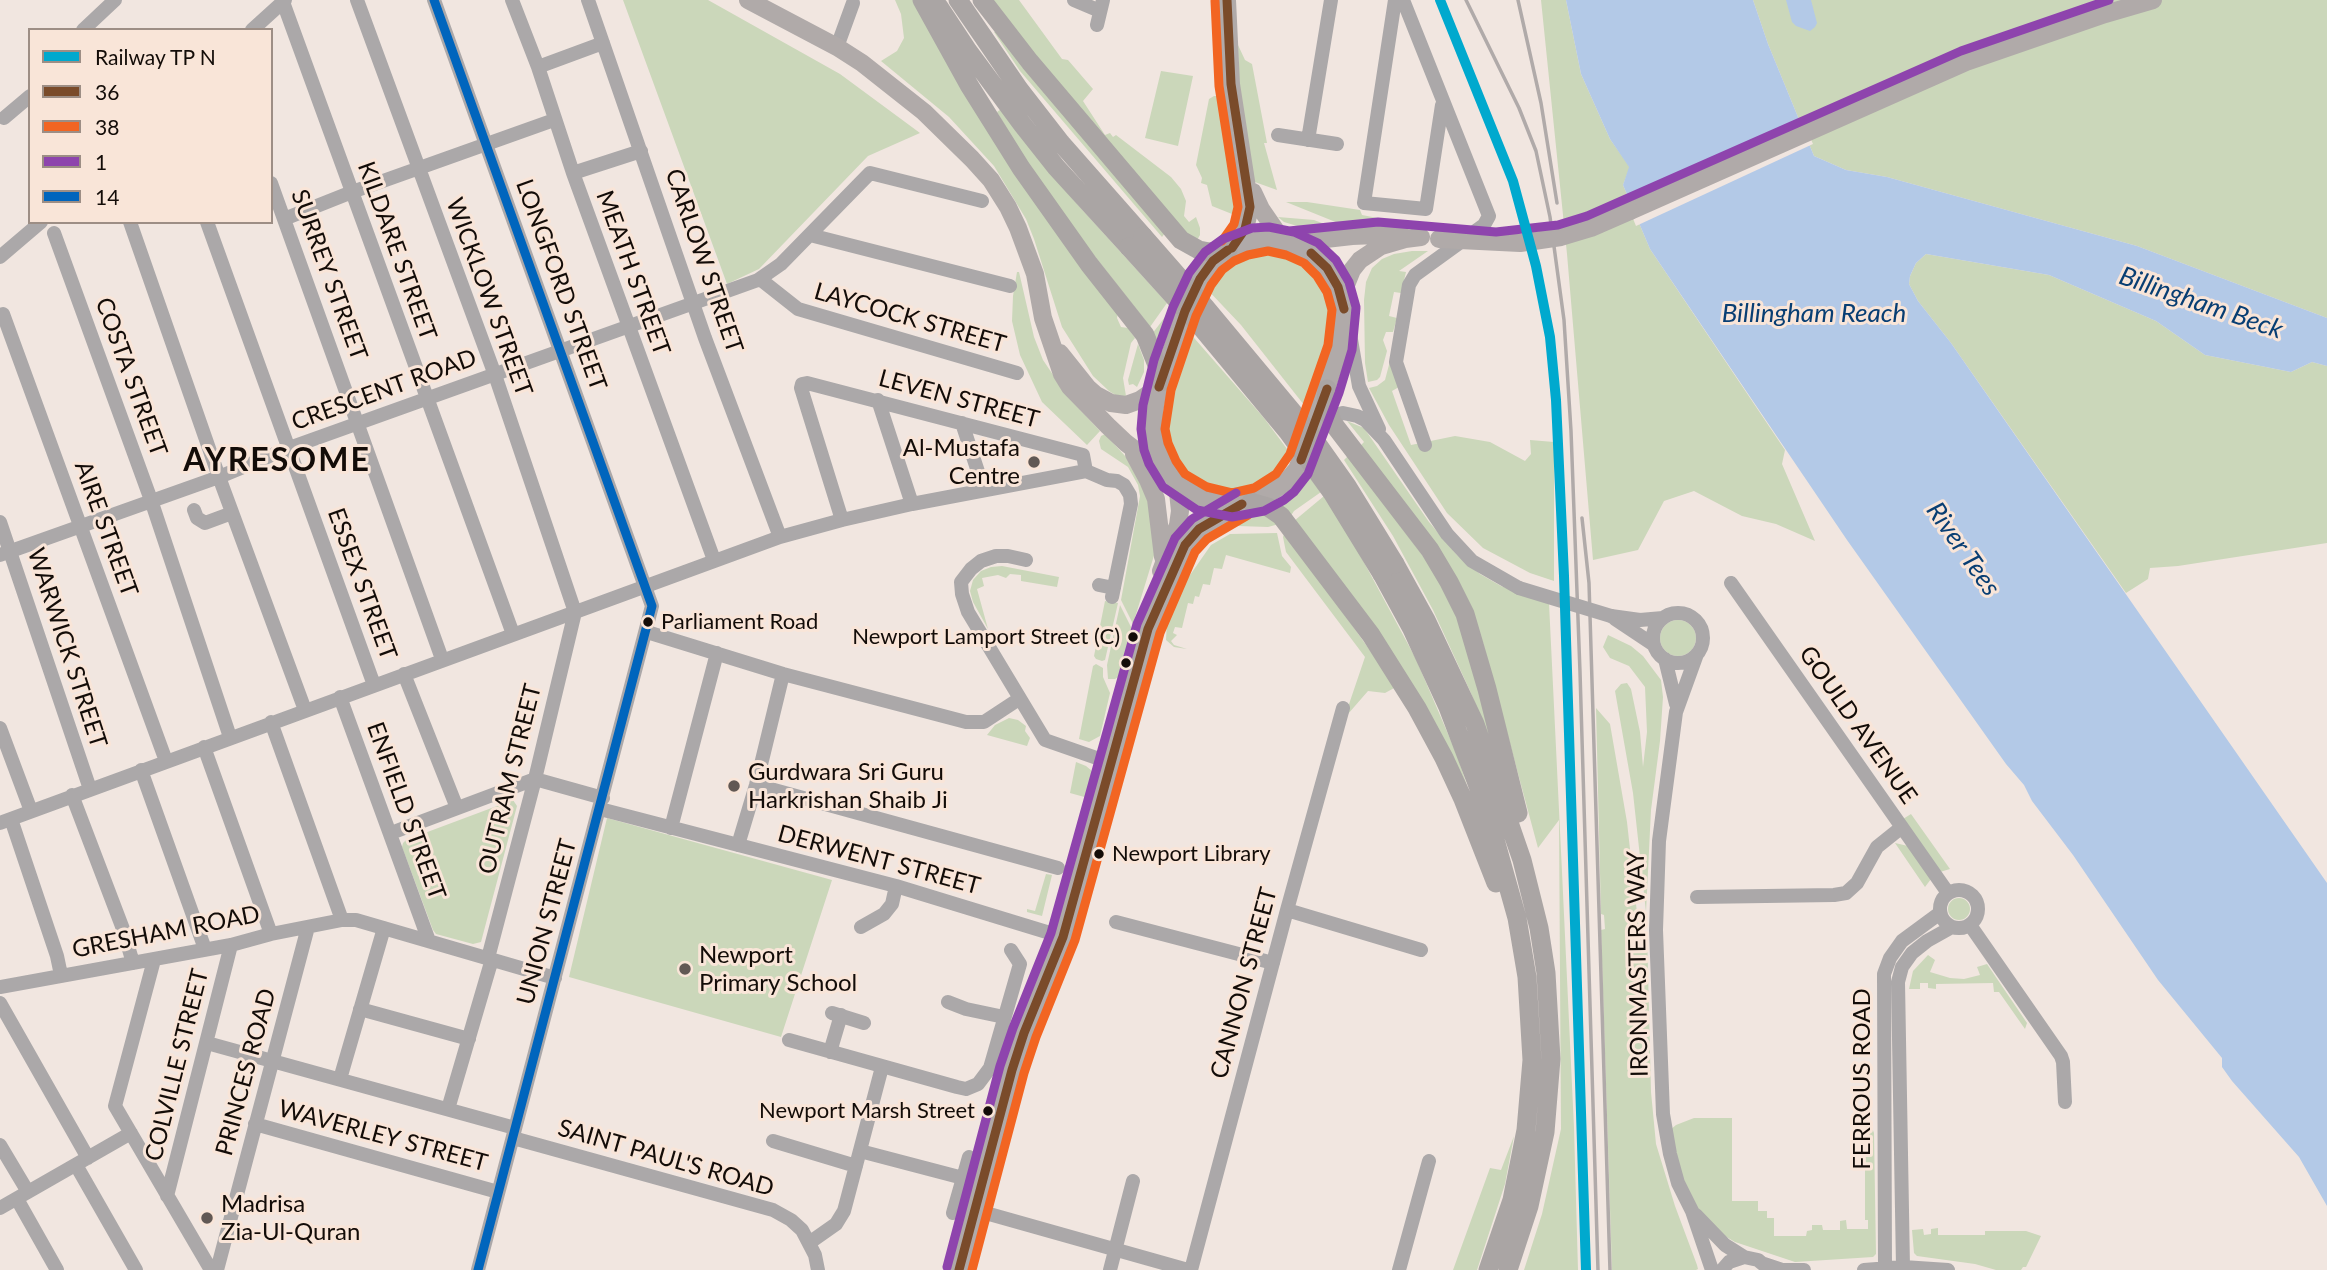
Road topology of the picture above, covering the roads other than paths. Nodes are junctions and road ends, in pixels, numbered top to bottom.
1 (115, 0) edge
2 (357, 0) edge
3 (434, 0) edge
4 (512, 0) edge
5 (587, 0) edge
6 (748, 0) edge
7 (922, 0) edge
8 (935, 0) edge
9 (958, 0) edge
10 (982, 0) edge
11 (1074, 0) edge
12 (1227, 0) edge
13 (1331, 0) edge
14 (1395, 0) edge
15 (1403, 0) edge
16 (2152, 0) edge
17 (284, 1) edge
18 (852, 3) edge
19 (1100, 12) edge
20 (85, 28) edge
21 (255, 28) edge
22 (603, 43) junction
23 (837, 47) junction
24 (538, 67) junction
25 (28, 98) edge
26 (1442, 103) junction
27 (4, 118) dead end
28 (554, 120) junction
29 (1278, 135) dead end
30 (1308, 140) junction
31 (487, 144) junction
32 (1337, 144) dead end
33 (641, 151) junction
34 (418, 169) junction
35 (573, 173) junction
36 (1246, 176) junction
37 (273, 189) edge
38 (352, 192) junction
39 (982, 201) dead end
40 (284, 219) junction
41 (39, 224) edge
42 (131, 224) edge
43 (209, 224) edge
44 (54, 233) dead end
45 (810, 235) junction
46 (1430, 238) junction
47 (1136, 242) junction
48 (1287, 242) junction
49 (1230, 249) junction
50 (0, 257) edge
51 (760, 279) junction
52 (1010, 286) dead end
53 (693, 302) junction
54 (1, 309) edge
55 (1344, 311) junction
56 (629, 326) junction
57 (1048, 335) junction
58 (561, 351) junction
59 (1017, 373) dead end
60 (495, 375) junction
61 (1160, 384) junction
62 (1327, 388) joint
63 (428, 400) junction
64 (878, 400) junction
65 (1322, 420) junction
66 (962, 423) junction
67 (359, 424) junction
68 (1384, 440) junction
69 (1126, 443) junction
70 (1424, 444) dead end
71 (289, 448) junction
72 (1086, 471) junction
73 (219, 477) junction
74 (1175, 480) junction
75 (984, 490) junction
76 (151, 500) junction
77 (1246, 503) junction
78 (912, 504) junction
79 (194, 510) dead end
80 (232, 513) junction
81 (842, 520) junction
82 (0, 522) edge
83 (80, 526) junction
84 (780, 537) junction
85 (5, 553) edge
86 (714, 560) junction
87 (1026, 560) dead end
88 (1164, 562) junction
89 (1389, 569) junction
90 (1731, 583) dead end
91 (646, 586) junction
92 (1108, 590) dead end
93 (575, 612) junction
94 (1611, 616) junction
95 (1663, 618) junction
96 (1148, 629) junction
97 (647, 632) junction
98 (513, 634) junction
99 (1654, 645) junction
100 (717, 653) junction
101 (1697, 654) junction
102 (442, 659) junction
103 (1665, 659) junction
104 (404, 674) junction
105 (783, 674) junction
106 (374, 685) junction
107 (340, 697) junction
108 (1019, 699) junction
109 (1343, 708) dead end
110 (305, 710) junction
111 (1676, 712) junction
112 (271, 722) junction
113 (0, 728) edge
114 (230, 737) junction
115 (204, 747) junction
116 (166, 761) junction
117 (1111, 763) junction
118 (141, 770) junction
119 (535, 779) junction
120 (756, 785) junction
121 (90, 789) junction
122 (72, 795) junction
123 (602, 804) junction
124 (457, 808) junction
125 (31, 811) junction
126 (5, 821) edge
127 (1902, 827) junction
128 (671, 828) junction
129 (391, 833) junction
130 (738, 845) junction
131 (1058, 867) dead end
132 (897, 886) junction
133 (1948, 893) junction
134 (1697, 897) dead end
135 (1287, 910) junction
136 (1940, 913) junction
137 (342, 920) junction
138 (1116, 922) dead end
139 (1970, 925) junction
140 (308, 927) junction
141 (861, 927) dead end
142 (1952, 927) junction
143 (384, 928) junction
144 (1539, 928) junction
145 (271, 934) junction
146 (1063, 937) junction
147 (429, 941) junction
148 (230, 945) junction
149 (205, 949) junction
150 (1011, 950) dead end
151 (1420, 950) dead end
152 (490, 959) junction
153 (154, 960) junction
154 (133, 963) junction
155 (1273, 963) junction
156 (61, 975) junction
157 (555, 978) junction
158 (0, 987) edge
159 (948, 1002) dead end
160 (0, 1003) edge
161 (360, 1009) junction
162 (1004, 1017) junction
163 (1531, 1020) junction
164 (864, 1023) dead end
165 (469, 1039) junction
166 (789, 1040) dead end
167 (207, 1043) junction
168 (830, 1052) junction
169 (273, 1061) junction
170 (881, 1067) junction
171 (340, 1079) junction
172 (2065, 1102) dead end
173 (449, 1109) junction
174 (255, 1124) junction
175 (131, 1133) junction
176 (514, 1133) junction
177 (773, 1141) dead end
178 (0, 1145) edge
179 (859, 1151) junction
180 (968, 1157) dead end
181 (82, 1161) junction
182 (1429, 1161) dead end
183 (856, 1166) junction
184 (963, 1178) junction
185 (1133, 1181) dead end
186 (22, 1190) junction
187 (498, 1192) junction
188 (167, 1196) junction
189 (0, 1208) edge
190 (975, 1210) junction
191 (1692, 1212) junction
192 (953, 1213) dead end
193 (809, 1243) junction
194 (1115, 1249) junction
195 (1744, 1257) junction
196 (1767, 1267) edge
197 (1903, 1267) junction
198 (1885, 1268) junction
199 (57, 1270) edge
200 (136, 1270) edge
201 (211, 1270) edge
202 (217, 1270) edge
203 (478, 1270) edge
204 (818, 1270) edge
205 (960, 1270) edge
206 (1110, 1270) edge
207 (1190, 1270) edge
208 (1399, 1270) edge
209 (1488, 1270) edge
210 (1508, 1270) edge
211 (1712, 1270) edge
212 (1722, 1270) edge
213 (1804, 1270) edge
214 (1864, 1270) edge
215 (1948, 1270) edge

1 - 20 street
2 - 34 street, WICKLOW STREET
3 - 31 street, LONGFORD STREET
4 - 24 street, MEATH STREET
5 - 22 street, CARLOW STREET
6 - 23 main road
7 - 61 highway
8 - 47 highway
9 - 47 highway
10 - 49 highway
11 - 19 street
12 - 36 main road
13 - 30 street
14 - 26 street
15 - 26 street
16 - 46 main road, bridge
17 - 21 street
17 - 38 street, KILDARE STREET
18 - 23 street
22 - 24 street
22 - 33 street, CARLOW STREET
23 - 57 main road
24 - 28 street, MEATH STREET
25 - 27 street
26 - 70 street
28 - 31 street
28 - 35 street, MEATH STREET
29 - 30 street
30 - 32 street
31 - 34 street
31 - 58 street, LONGFORD STREET
33 - 35 street
33 - 53 street, CARLOW STREET
34 - 38 street
34 - 60 street, WICKLOW STREET
35 - 56 street, MEATH STREET
36 - 48 main road
36 - 49 main road
37 - 40 street, SURREY STREET
38 - 40 street
38 - 63 street, KILDARE STREET
39 - 45 street, CRESCENT ROAD
40 - 67 street, SURREY STREET
41 - 50 street
42 - 73 street
43 - 71 street, ESSEX STREET
44 - 76 street, COSTA STREET
45 - 51 street, CRESCENT ROAD
45 - 52 street
46 - 48 main road
46 - 55 main road
47 - 89 highway, bridge
48 - 49 main road
48 - 55 main road
49 - 61 main road
51 - 53 street, CRESCENT ROAD
51 - 59 street, LAYCOCK STREET
53 - 56 street, CRESCENT ROAD
53 - 84 street, CARLOW STREET
54 - 83 street, AIRE STREET
55 - 62 main road
55 - 68 street
56 - 58 street, CRESCENT ROAD
56 - 86 street, MEATH STREET
57 - 61 main road
57 - 69 main road
58 - 60 street, CRESCENT ROAD
58 - 91 street, LONGFORD STREET
60 - 63 street, CRESCENT ROAD
60 - 93 street, WICKLOW STREET
61 - 74 main road
62 - 65 highway
63 - 67 street, CRESCENT ROAD
63 - 98 street, KILDARE STREET
64 - 66 street, LEVEN STREET
64 - 78 street
64 - 81 street, LEVEN STREET
65 - 68 street
65 - 77 main road
65 - 144 highway
66 - 72 street, LEVEN STREET
66 - 75 street
67 - 71 street, CRESCENT ROAD
67 - 102 street, SURREY STREET
68 - 94 street, IRONMASTERS WAY, bridge
69 - 74 main road
69 - 88 main road
71 - 73 street, CRESCENT ROAD
71 - 106 street, ESSEX STREET
72 - 75 street
72 - 92 street
73 - 76 street, CRESCENT ROAD
73 - 80 street
74 - 77 main road
74 - 88 main road
75 - 78 street
76 - 83 street, CRESCENT ROAD
76 - 114 street, COSTA STREET
77 - 96 main road
77 - 163 highway
78 - 81 street
79 - 80 street
80 - 110 street
81 - 84 street
82 - 85 street, WARWICK STREET
83 - 85 street, CRESCENT ROAD
83 - 116 street, AIRE STREET
84 - 86 street
85 - 121 street, WARWICK STREET
86 - 91 street
87 - 108 street
88 - 96 main road
89 - 144 highway
89 - 163 highway
90 - 127 street, GOULD AVENUE
91 - 93 street
91 - 97 street, UNION STREET
93 - 98 street
93 - 119 street, OUTRAM STREET
94 - 95 street, IRONMASTERS WAY
94 - 99 street, IRONMASTERS WAY
95 - 99 street
95 - 101 street, IRONMASTERS WAY
96 - 117 main road
97 - 100 street
97 - 123 street, UNION STREET
98 - 102 street
99 - 103 street, IRONMASTERS WAY
100 - 105 street
100 - 128 street
101 - 103 street
101 - 111 street, IRONMASTERS WAY
102 - 104 street
103 - 111 street, IRONMASTERS WAY
104 - 106 street
104 - 124 street
105 - 108 street
105 - 120 street
106 - 107 street
107 - 110 street
107 - 129 street, ENFIELD STREET
108 - 117 street
109 - 135 street, CANNON STREET
110 - 112 street
111 - 191 street, IRONMASTERS WAY
112 - 114 street
112 - 137 street
113 - 125 street
114 - 115 street
115 - 116 street
115 - 145 street
116 - 118 street
117 - 146 main road
118 - 121 street
118 - 149 street
119 - 123 street, DERWENT STREET
119 - 124 street
119 - 152 street, OUTRAM STREET
120 - 130 street
120 - 131 street
121 - 122 street
122 - 125 street
122 - 154 street
123 - 128 street, DERWENT STREET
123 - 157 street, UNION STREET
124 - 129 street
125 - 126 street
126 - 156 street
127 - 133 street, GOULD AVENUE
127 - 134 street
128 - 130 street, DERWENT STREET
129 - 147 street, ENFIELD STREET
130 - 132 street, DERWENT STREET
132 - 141 street
132 - 146 street, DERWENT STREET
133 - 136 street
133 - 139 street
135 - 151 street
135 - 155 street, CANNON STREET
136 - 142 street
136 - 198 street, FERROUS ROAD
137 - 140 street, GRESHAM ROAD
137 - 143 street
138 - 155 street
139 - 142 street
139 - 172 street
140 - 145 street, GRESHAM ROAD
140 - 169 street, PRINCES ROAD
142 - 197 street, FERROUS ROAD
143 - 147 street
143 - 161 street
144 - 210 highway
145 - 148 street, GRESHAM ROAD
146 - 190 main road
147 - 152 street
148 - 149 street, GRESHAM ROAD
148 - 167 street, COLVILLE STREET
149 - 153 street, GRESHAM ROAD
150 - 162 street
152 - 157 street
152 - 165 street, OUTRAM STREET
153 - 154 street, GRESHAM ROAD
153 - 175 street
154 - 156 street, GRESHAM ROAD
155 - 207 street, CANNON STREET
156 - 158 street, GRESHAM ROAD
157 - 176 street, UNION STREET
159 - 162 street
160 - 181 street
161 - 165 street
161 - 171 street
162 - 170 street
163 - 209 highway
164 - 168 street
165 - 173 street, OUTRAM STREET
166 - 168 street
167 - 169 street, SAINT PAUL'S ROAD
167 - 188 street, COLVILLE STREET
168 - 170 street
169 - 171 street, SAINT PAUL'S ROAD
169 - 174 street, PRINCES ROAD
170 - 179 street
171 - 173 street, SAINT PAUL'S ROAD
173 - 176 street, SAINT PAUL'S ROAD
174 - 187 street, WAVERLEY STREET
174 - 202 street, PRINCES ROAD
175 - 181 street
175 - 188 street
176 - 187 street, UNION STREET
176 - 193 street, SAINT PAUL'S ROAD
177 - 183 street
178 - 186 street
179 - 183 street
179 - 184 street
180 - 184 street
181 - 186 street
181 - 200 street
182 - 208 street
183 - 193 street
184 - 192 street
185 - 194 street
186 - 189 street
186 - 199 street
187 - 203 street, UNION STREET
188 - 201 street
190 - 194 street
190 - 205 main road
191 - 195 street
191 - 211 street
193 - 204 street, SAINT PAUL'S ROAD
194 - 206 street
194 - 207 street
195 - 196 street
195 - 212 street
196 - 213 street
197 - 198 street
197 - 215 street
198 - 214 street

